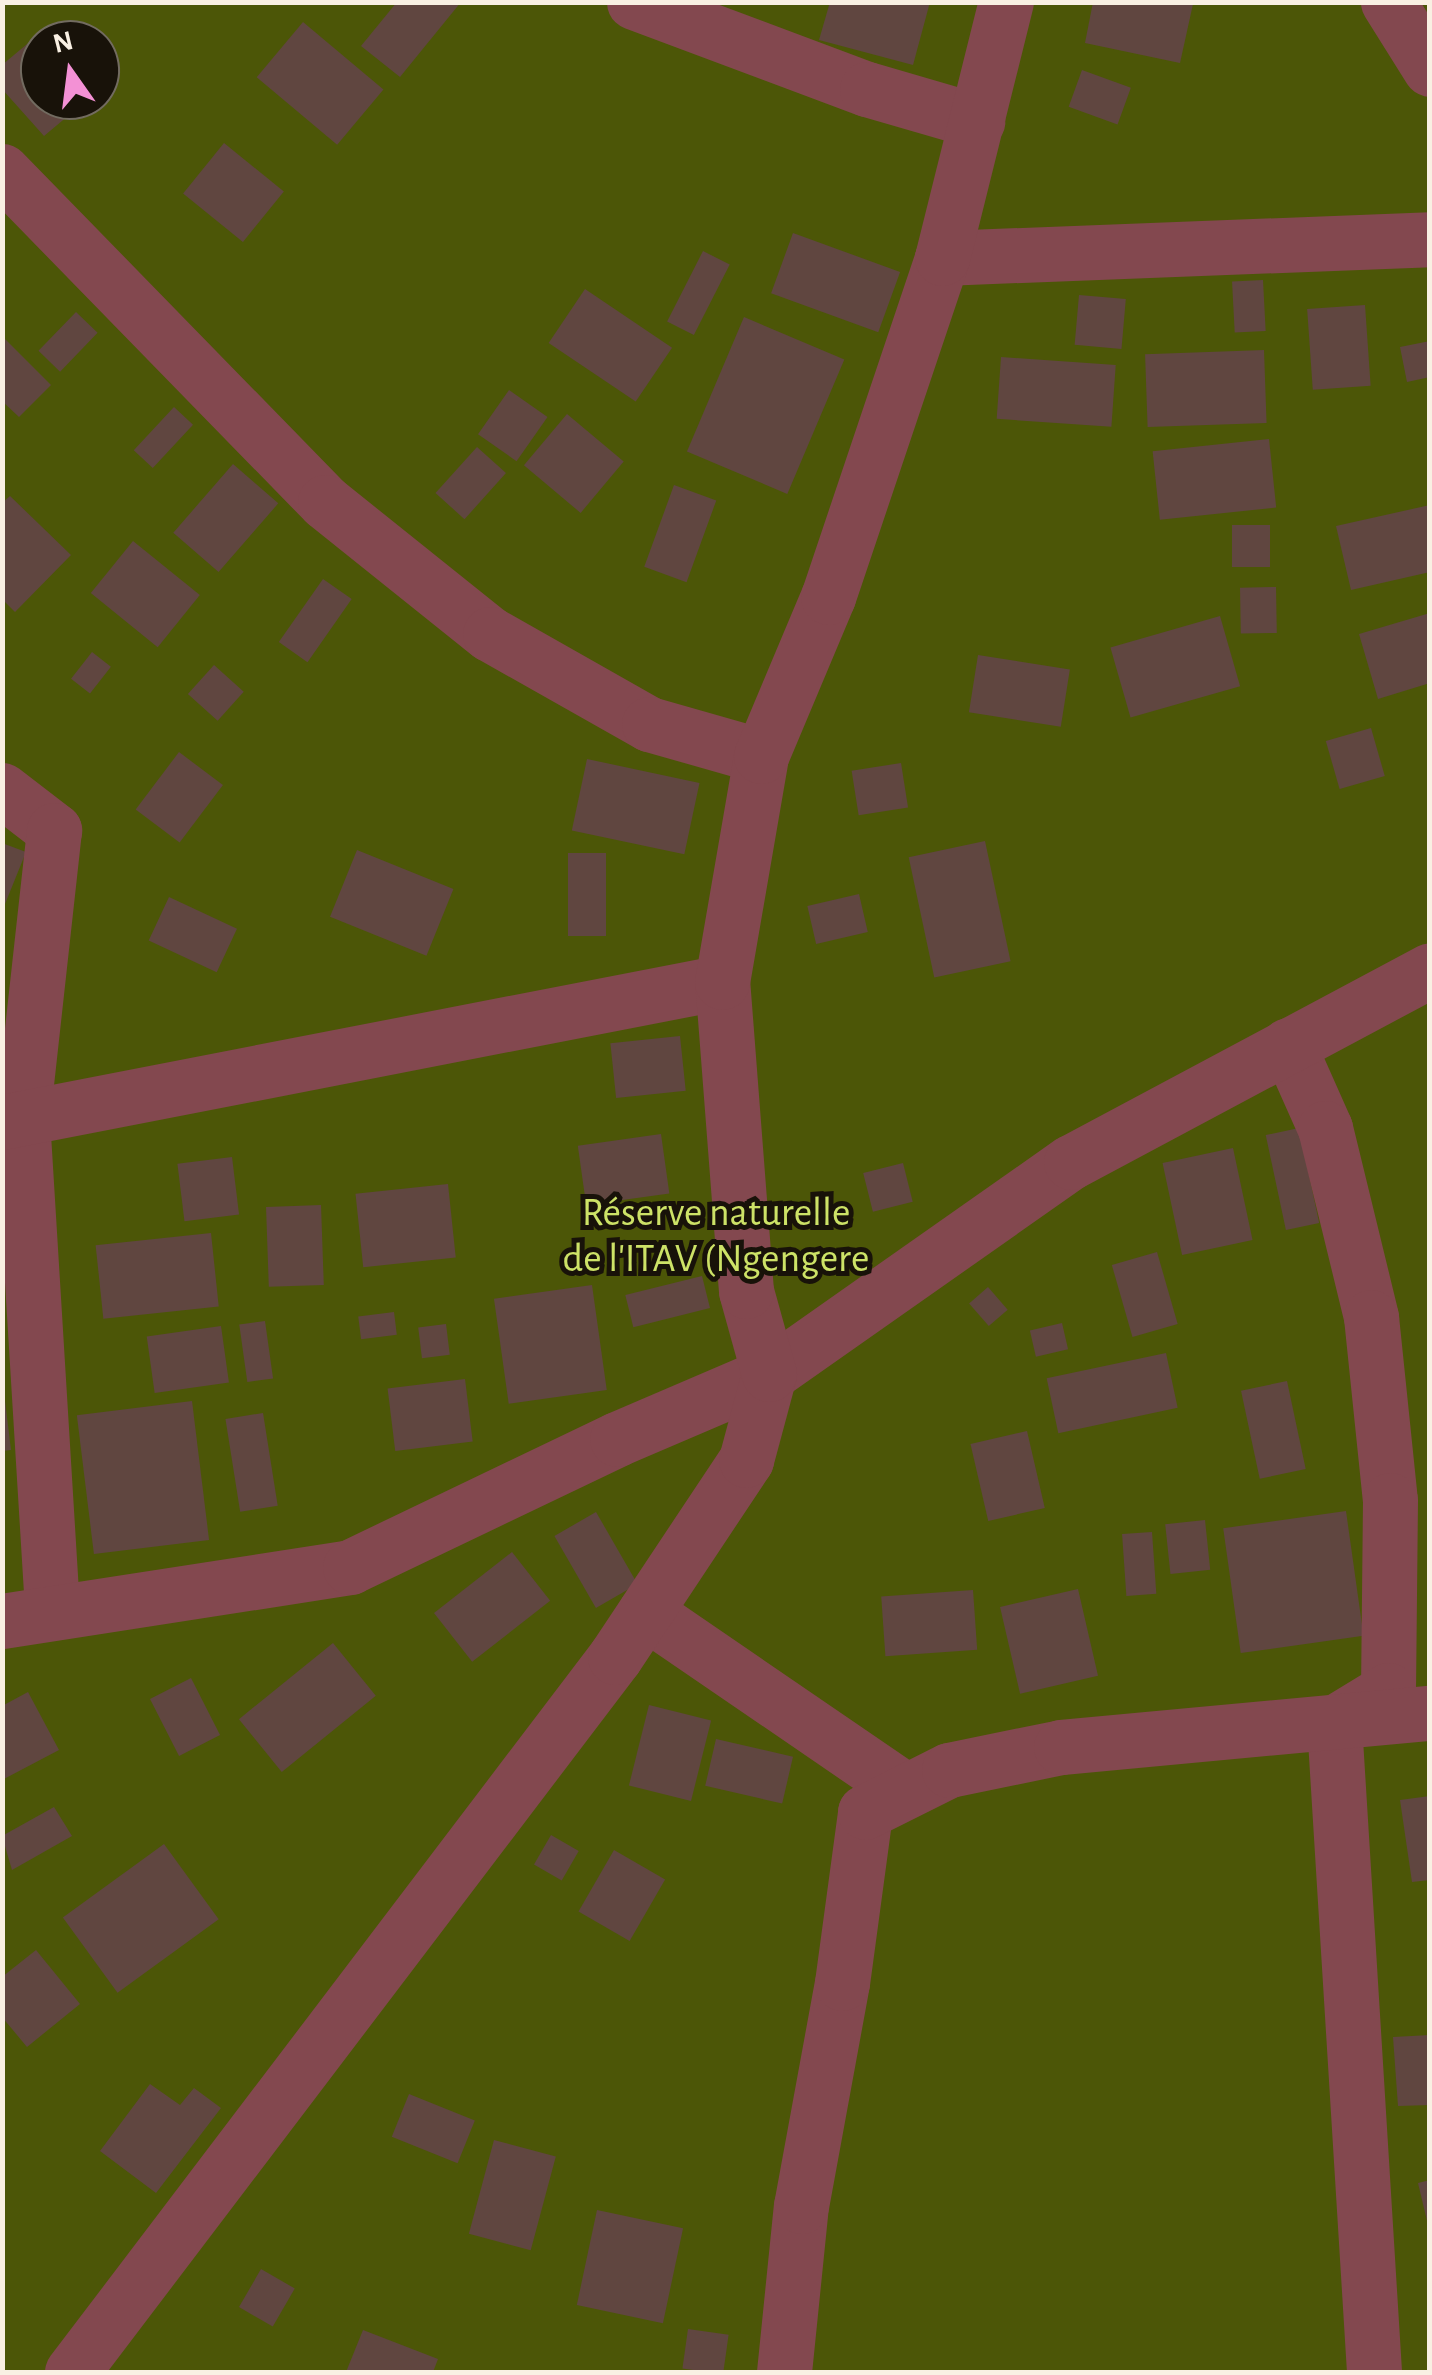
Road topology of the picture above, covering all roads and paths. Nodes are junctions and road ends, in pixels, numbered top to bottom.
1 (634, 2) edge
2 (1006, 2) edge
3 (1388, 2) edge
4 (1430, 70) edge
5 (976, 121) junction
6 (2, 171) edge
7 (1430, 239) edge
8 (942, 258) junction
9 (761, 756) junction
10 (2, 790) edge
11 (1430, 970) edge
12 (722, 982) junction
13 (1288, 1045) junction
14 (12, 1120) edge
15 (769, 1374) junction
16 (645, 1612) junction
17 (27, 1615) edge
18 (1430, 1713) edge
19 (1334, 1723) junction
20 (906, 1791) junction
21 (72, 2372) edge
22 (784, 2372) edge
23 (1374, 2372) edge

1 - 5 street
2 - 5 street
3 - 4 street
5 - 8 street
6 - 9 street
7 - 8 street
8 - 9 street
9 - 12 street
10 - 14 street
11 - 13 street
12 - 14 street
12 - 15 street
13 - 15 street
13 - 19 street
14 - 17 street
15 - 16 street
15 - 17 street
16 - 20 street
16 - 21 street
18 - 19 street
19 - 20 street
19 - 23 street
20 - 22 street

